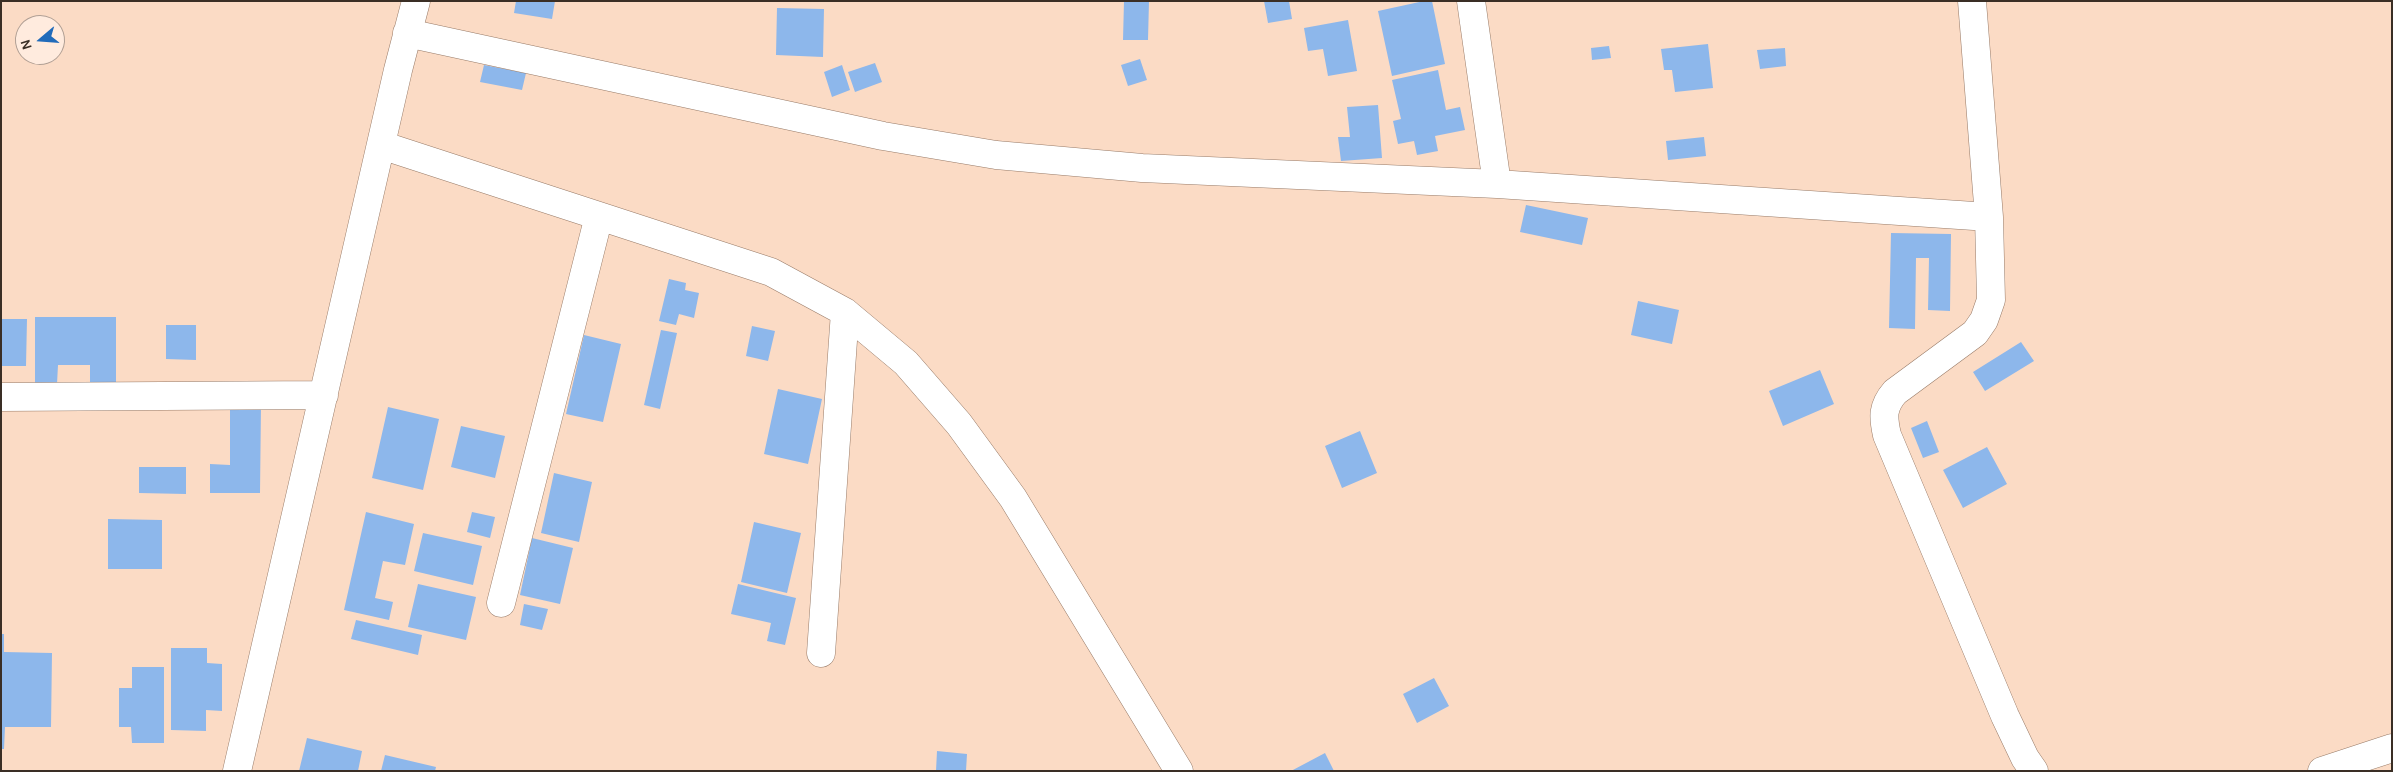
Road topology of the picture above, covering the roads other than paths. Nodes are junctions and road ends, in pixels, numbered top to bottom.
1 (416, 1) edge
2 (1471, 1) edge
3 (1972, 1) edge
4 (407, 33) junction
5 (380, 144) junction
6 (1497, 184) junction
7 (600, 216) junction
8 (1989, 217) junction
9 (845, 312) junction
10 (324, 395) junction
11 (1, 397) edge
12 (501, 603) dead end
13 (821, 653) dead end
14 (2392, 748) edge
15 (237, 771) edge
16 (1179, 771) edge
17 (2034, 771) edge
18 (2322, 771) edge

1 - 4 street
2 - 6 street
3 - 8 street
4 - 5 street
4 - 6 street
5 - 7 street
5 - 10 street
6 - 8 street
7 - 9 street
7 - 12 street
8 - 17 street
9 - 13 street
9 - 16 street
10 - 11 street
10 - 15 street
14 - 18 street

